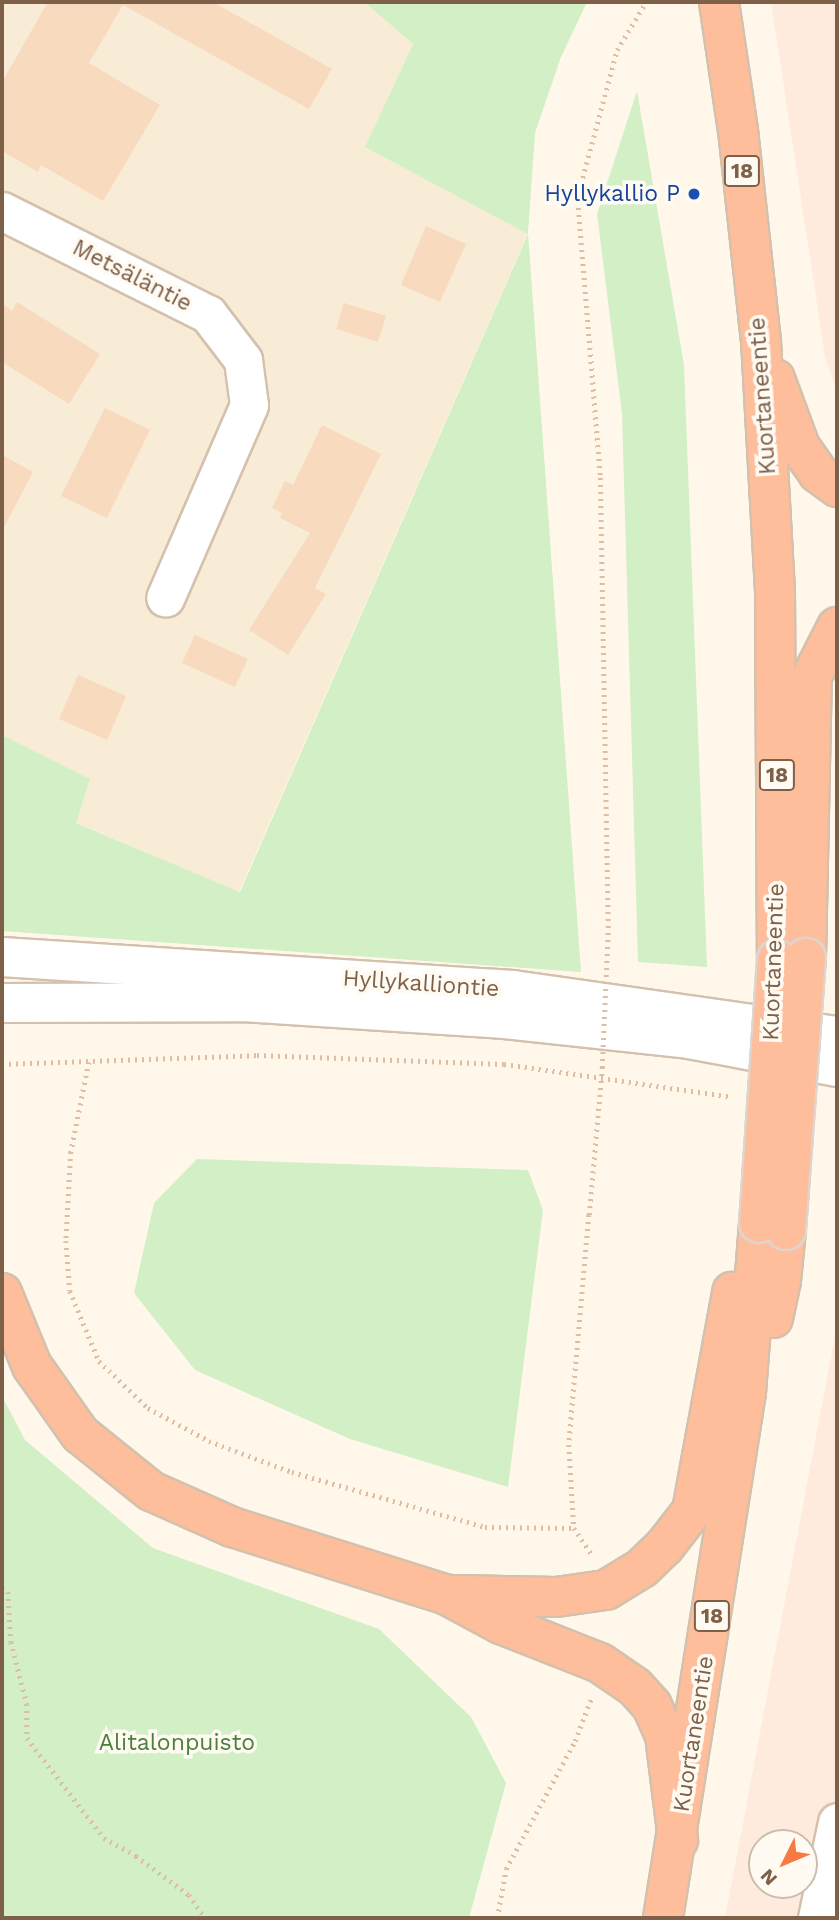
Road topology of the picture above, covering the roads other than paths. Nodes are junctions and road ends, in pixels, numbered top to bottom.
1 (719, 2) edge
2 (2, 211) edge
3 (761, 341) junction
4 (837, 487) edge
5 (165, 598) dead end
6 (837, 627) edge
7 (2, 957) edge
8 (792, 959) junction
9 (2, 1003) edge
10 (837, 1036) edge
11 (837, 1067) edge
12 (772, 1226) junction
13 (2, 1293) edge
14 (445, 1594) junction
15 (837, 1822) edge
16 (678, 1840) junction
17 (663, 1918) edge
18 (817, 1918) edge

1 - 3 highway, Kuortaneentie / 18
2 - 5 street, Metsäläntie
3 - 4 highway
3 - 8 highway, Kuortaneentie / 18
6 - 8 highway
7 - 10 main road, Hyllykalliontie
8 - 12 highway, Kuortaneentie / 18, bridge
9 - 11 main road, Hyllykalliontie
12 - 14 highway
12 - 16 highway, Kuortaneentie / 18
13 - 14 highway
14 - 16 highway
15 - 18 street
16 - 17 highway, Kuortaneentie / 18

